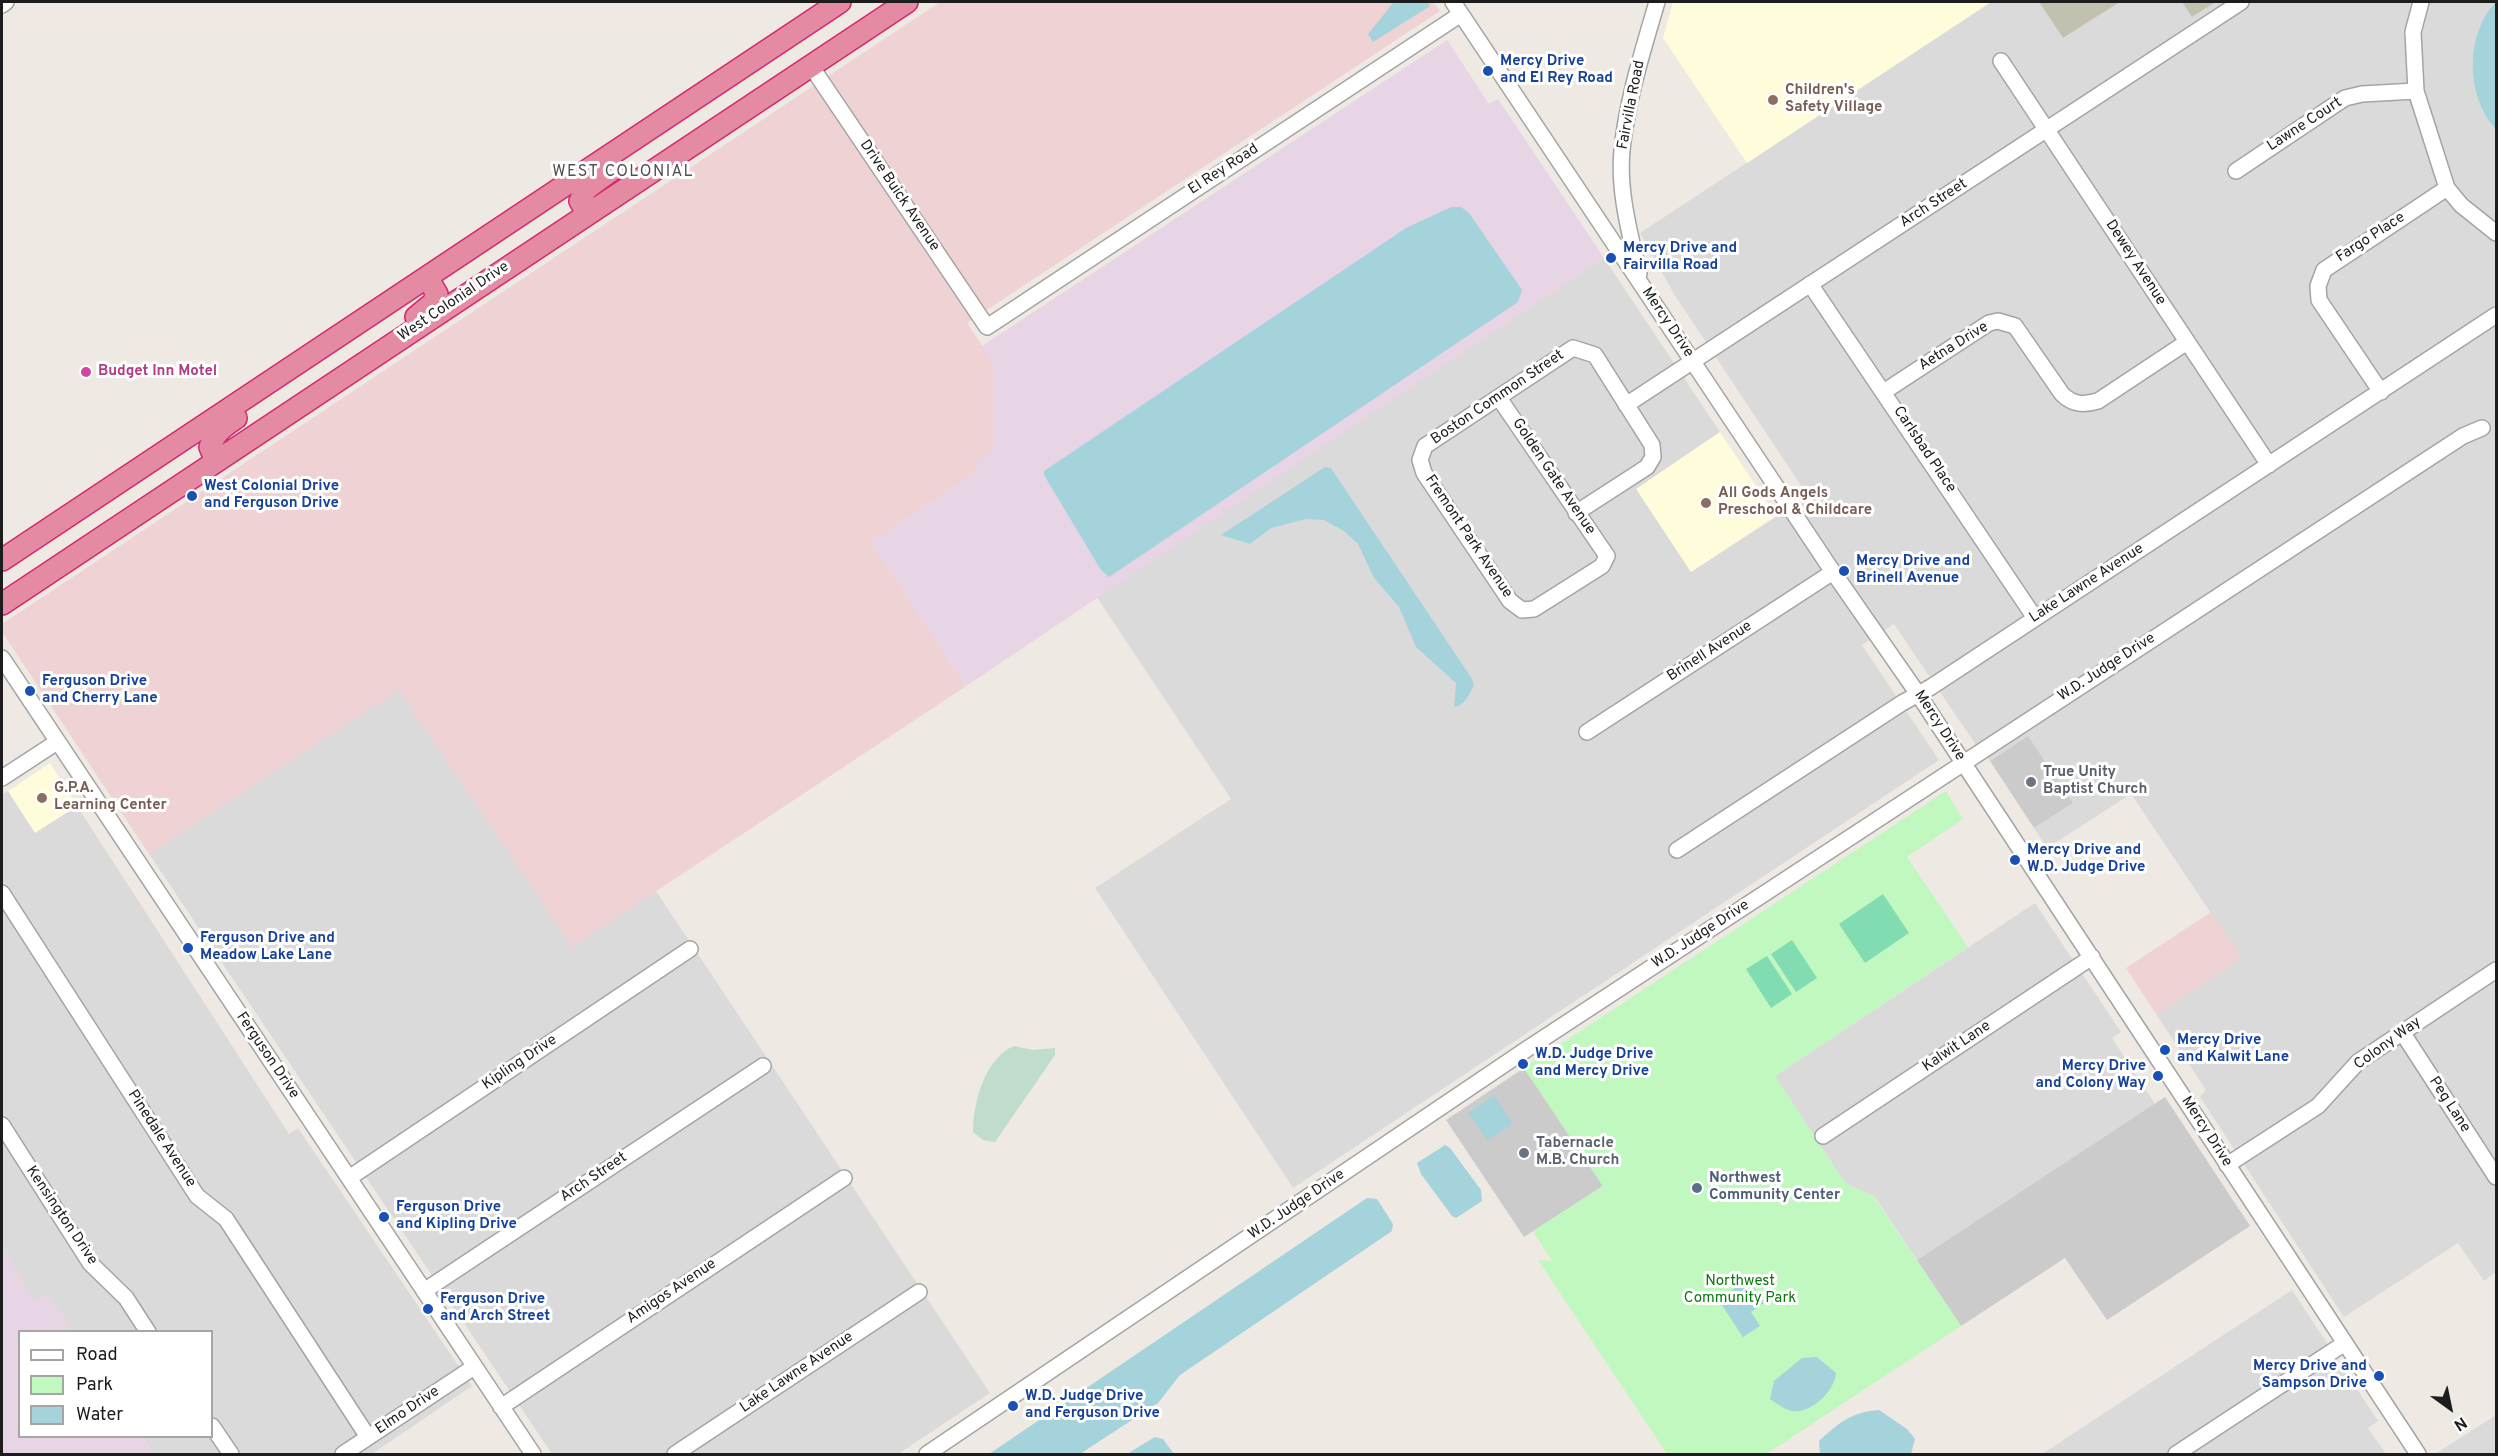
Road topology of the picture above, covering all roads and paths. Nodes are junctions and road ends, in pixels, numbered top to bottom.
1 (6, 2) edge
2 (840, 2) edge
3 (890, 2) edge
4 (908, 2) edge
5 (1657, 2) edge
6 (2241, 2) edge
7 (2421, 2) edge
8 (2, 5) edge
9 (1457, 8) edge
10 (836, 49) junction
11 (2001, 61) dead end
12 (811, 66) junction
13 (2416, 92) junction
14 (666, 117) junction
15 (2047, 130) junction
16 (2236, 171) dead end
17 (2447, 188) junction
18 (1624, 211) junction
19 (588, 214) junction
20 (1606, 231) junction
21 (2496, 233) edge
22 (428, 277) junction
23 (1641, 282) junction
24 (1810, 284) junction
25 (2496, 315) edge
26 (987, 327) joint
27 (2187, 342) junction
28 (1693, 361) junction
29 (290, 368) junction
30 (352, 370) junction
31 (1885, 391) junction
32 (2380, 392) junction
33 (1499, 398) junction
34 (1626, 405) junction
35 (2482, 428) dead end
36 (1420, 460) joint
37 (216, 461) junction
38 (2269, 465) junction
39 (1576, 513) junction
40 (1607, 556) joint
41 (2, 560) edge
42 (1833, 572) junction
43 (2, 603) edge
44 (2035, 618) junction
45 (2, 658) edge
46 (1918, 694) junction
47 (1587, 732) dead end
48 (57, 742) junction
49 (1963, 762) junction
50 (2, 778) edge
51 (1677, 850) dead end
52 (2, 893) edge
53 (690, 949) dead end
54 (2092, 957) junction
55 (2496, 970) edge
56 (2402, 1032) junction
57 (763, 1066) dead end
58 (2, 1125) edge
59 (1823, 1136) dead end
60 (2228, 1165) junction
61 (2496, 1177) edge
62 (349, 1178) junction
63 (844, 1178) dead end
64 (424, 1291) junction
65 (919, 1292) dead end
66 (147, 1330) edge
67 (2345, 1343) junction
68 (474, 1366) junction
69 (501, 1407) junction
70 (213, 1428) edge
71 (368, 1437) junction
72 (231, 1455) edge
73 (342, 1455) edge
74 (533, 1455) edge
75 (675, 1455) edge
76 (927, 1455) edge
77 (2176, 1455) edge
78 (2418, 1455) edge

1 - 8 street
2 - 14 highway
3 - 10 highway
4 - 10 highway, West Colonial Drive
5 - 18 street, Fairvilla Road
6 - 15 street, Arch Street
7 - 13 street
9 - 20 street, Mercy Drive
9 - 26 street, El Rey Road
10 - 12 highway, West Colonial Drive
11 - 15 street, Dewey Avenue
12 - 19 highway, West Colonial Drive
12 - 26 street, Drive Buick Avenue
13 - 16 street, Lawne Court
13 - 17 street
14 - 19 highway
14 - 22 highway
15 - 24 street, Arch Street
15 - 27 street, Dewey Avenue
17 - 21 street
17 - 32 street, Fargo Place
18 - 20 street
18 - 23 street, Fairvilla Road
19 - 30 highway, West Colonial Drive
20 - 23 street, Mercy Drive
22 - 29 highway
22 - 30 highway
23 - 28 street, Mercy Drive
24 - 28 street, Arch Street
24 - 31 street, Carlsbad Place
25 - 32 street, Lake Lawne Avenue
27 - 31 street, Aetna Drive
27 - 38 street, Dewey Avenue
28 - 34 street, Arch Street
28 - 42 street, Mercy Drive
29 - 37 highway
29 - 41 highway
30 - 37 highway, West Colonial Drive
31 - 44 street, Carlsbad Place
32 - 38 street, Lake Lawne Avenue
33 - 34 street, Boston Common Street
33 - 36 street, Boston Common Street
33 - 39 street, Golden Gate Avenue
34 - 39 street
35 - 49 street, W.D. Judge Drive
36 - 40 street, Fremont Park Avenue
37 - 43 highway, West Colonial Drive
38 - 44 street, Lake Lawne Avenue
39 - 40 street, Golden Gate Avenue
42 - 46 street, Mercy Drive
42 - 47 street, Brinell Avenue
44 - 46 street, Lake Lawne Avenue
45 - 48 street, Ferguson Drive
46 - 49 street, Mercy Drive
46 - 51 street, Lake Lawne Avenue
48 - 50 street
48 - 62 street, Ferguson Drive
49 - 54 street, Mercy Drive
49 - 76 street, W.D. Judge Drive
52 - 71 street, Pinedale Avenue
53 - 62 street, Kipling Drive
54 - 59 street, Kalwit Lane
54 - 60 street, Mercy Drive
55 - 56 street, Colony Way
56 - 60 street, Colony Way
56 - 61 street, Peg Lane
57 - 64 street, Arch Street
58 - 66 street, Kensington Drive
60 - 67 street, Mercy Drive
62 - 64 street, Ferguson Drive
63 - 69 street, Amigos Avenue
64 - 68 street, Ferguson Drive
65 - 75 street, Lake Lawne Avenue
67 - 77 street
67 - 78 street, Mercy Drive
68 - 69 street, Ferguson Drive
68 - 71 street, Elmo Drive
69 - 74 street, Ferguson Drive
70 - 72 street
71 - 73 street, Elmo Drive

